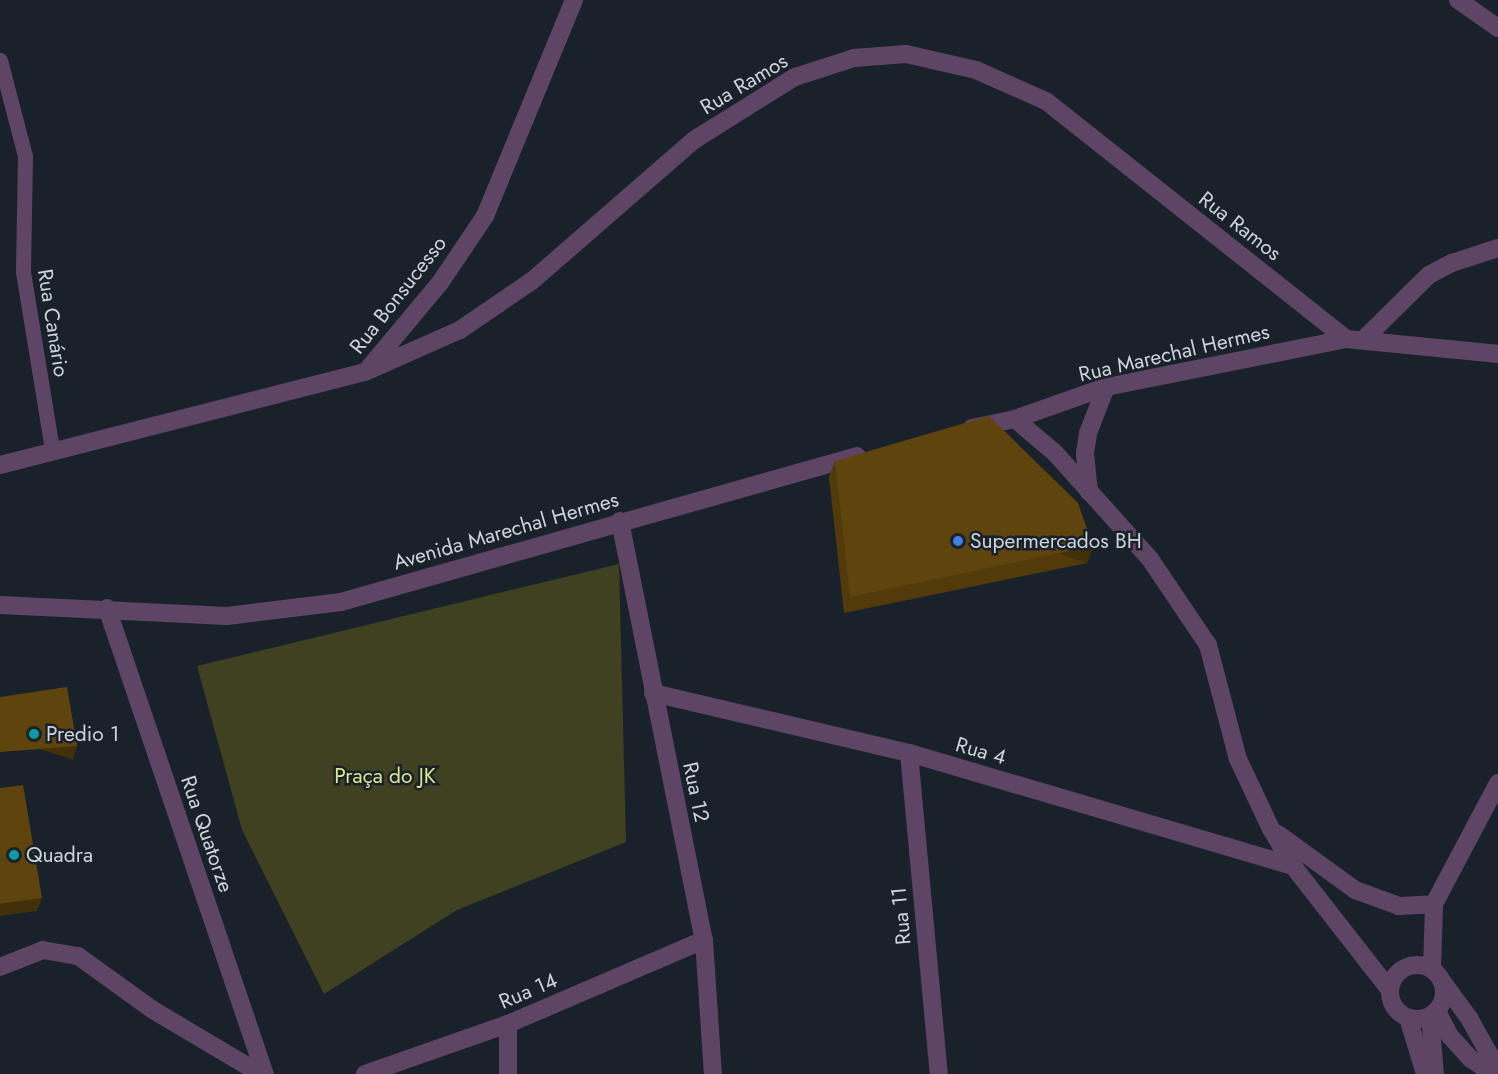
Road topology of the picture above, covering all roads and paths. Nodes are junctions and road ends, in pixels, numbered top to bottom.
1 (574, 0) edge
2 (1458, 0) edge
3 (1498, 28) edge
4 (0, 60) edge
5 (1498, 248) edge
6 (1354, 340) junction
7 (1498, 354) edge
8 (365, 372) junction
9 (1106, 387) junction
10 (1015, 419) junction
11 (951, 433) edge
12 (52, 450) junction
13 (874, 451) edge
14 (0, 465) edge
15 (1089, 494) junction
16 (620, 521) junction
17 (0, 605) edge
18 (107, 608) junction
19 (652, 693) junction
20 (909, 753) junction
21 (1498, 783) edge
22 (1272, 829) junction
23 (1293, 866) junction
24 (1434, 904) junction
25 (704, 940) junction
26 (0, 967) edge
27 (1435, 973) junction
28 (1389, 989) junction
29 (1434, 1014) junction
30 (1408, 1018) junction
31 (508, 1024) junction
32 (1498, 1071) edge
33 (263, 1074) edge
34 (366, 1074) edge
35 (508, 1074) edge
36 (713, 1074) edge
37 (939, 1074) edge
38 (1425, 1074) edge
39 (1435, 1074) edge
40 (1493, 1074) edge

1 - 8 street, Rua Bonsucesso
2 - 3 street
4 - 12 lane, Rua Canário
5 - 6 street
6 - 7 street, Rua Marechal Hermes
6 - 8 street, Rua Ramos
6 - 9 street, Rua Marechal Hermes
8 - 12 street, Rua Bonsucesso
9 - 10 street, Rua Marechal Hermes
9 - 15 street
10 - 11 street
10 - 15 street
12 - 14 street, Rua Bonsucesso
13 - 16 street, Avenida Marechal Hermes
15 - 22 street
16 - 18 street, Avenida Marechal Hermes
16 - 19 street, Rua 12
17 - 18 street, Avenida Marechal Hermes
18 - 33 street, Rua Quatorze
19 - 20 street, Rua 4
19 - 25 street, Rua 12
20 - 23 street, Rua 4
20 - 37 street, Rua 11
21 - 24 street
22 - 23 street
22 - 24 street
23 - 28 street
24 - 27 street
25 - 31 street, Rua 14
25 - 36 street, Rua 12
26 - 33 street
27 - 28 street
27 - 29 street
27 - 32 street
28 - 30 street
29 - 30 street
29 - 39 street
29 - 40 street
30 - 38 street
31 - 34 street, Rua 14
31 - 35 street

